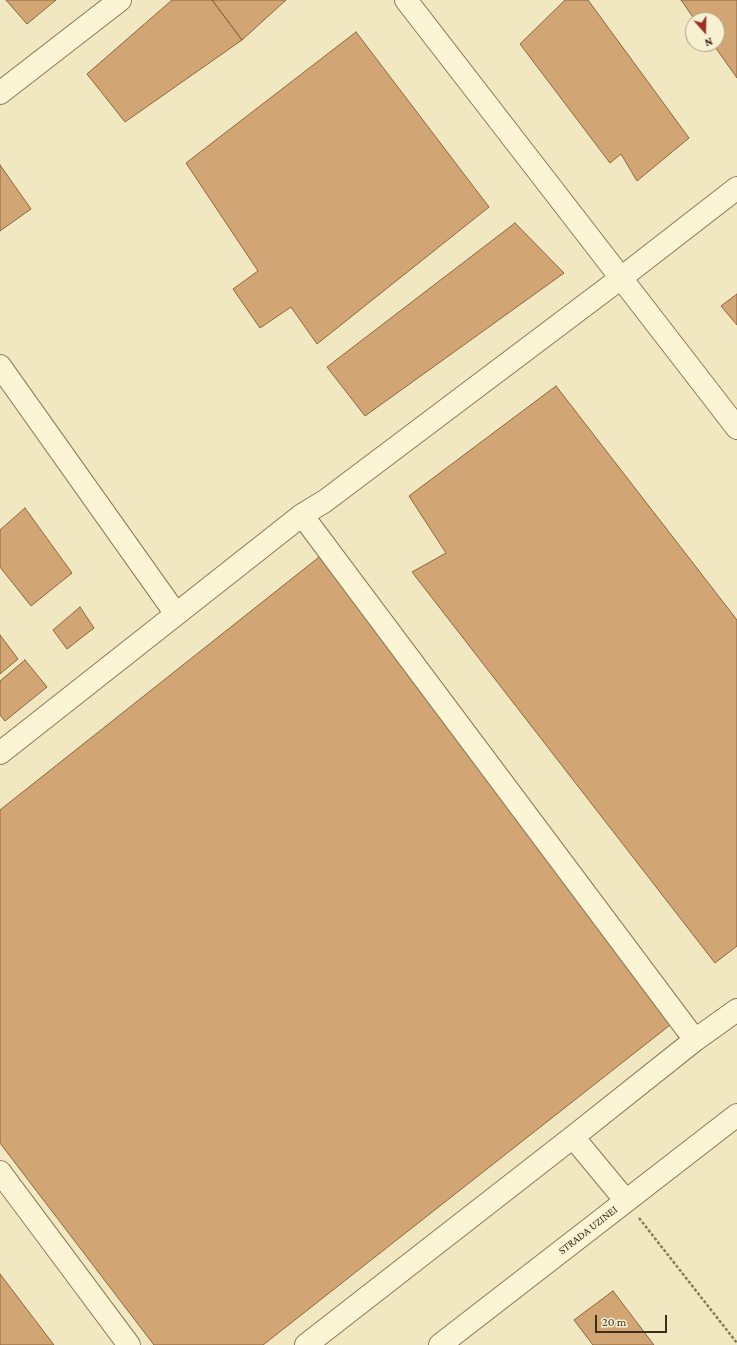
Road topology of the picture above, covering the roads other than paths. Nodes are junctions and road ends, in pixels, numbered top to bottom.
1 (120, 0) edge
2 (406, 0) edge
3 (0, 93) edge
4 (737, 188) edge
5 (621, 278) junction
6 (0, 366) edge
7 (737, 428) edge
8 (302, 515) junction
9 (176, 614) junction
10 (0, 753) edge
11 (737, 1010) edge
12 (695, 1040) junction
13 (737, 1115) edge
14 (573, 1138) junction
15 (0, 1172) edge
16 (626, 1201) junction
17 (129, 1345) edge
18 (306, 1345) edge
19 (440, 1345) edge

1 - 3 street
2 - 5 street
4 - 5 street
5 - 7 street
5 - 8 street
6 - 9 street
8 - 9 street
8 - 12 street
9 - 10 street
11 - 12 street
12 - 14 street
13 - 16 street, STRADA UZINEI
14 - 16 street
14 - 18 street
15 - 17 street
16 - 19 street, STRADA UZINEI

